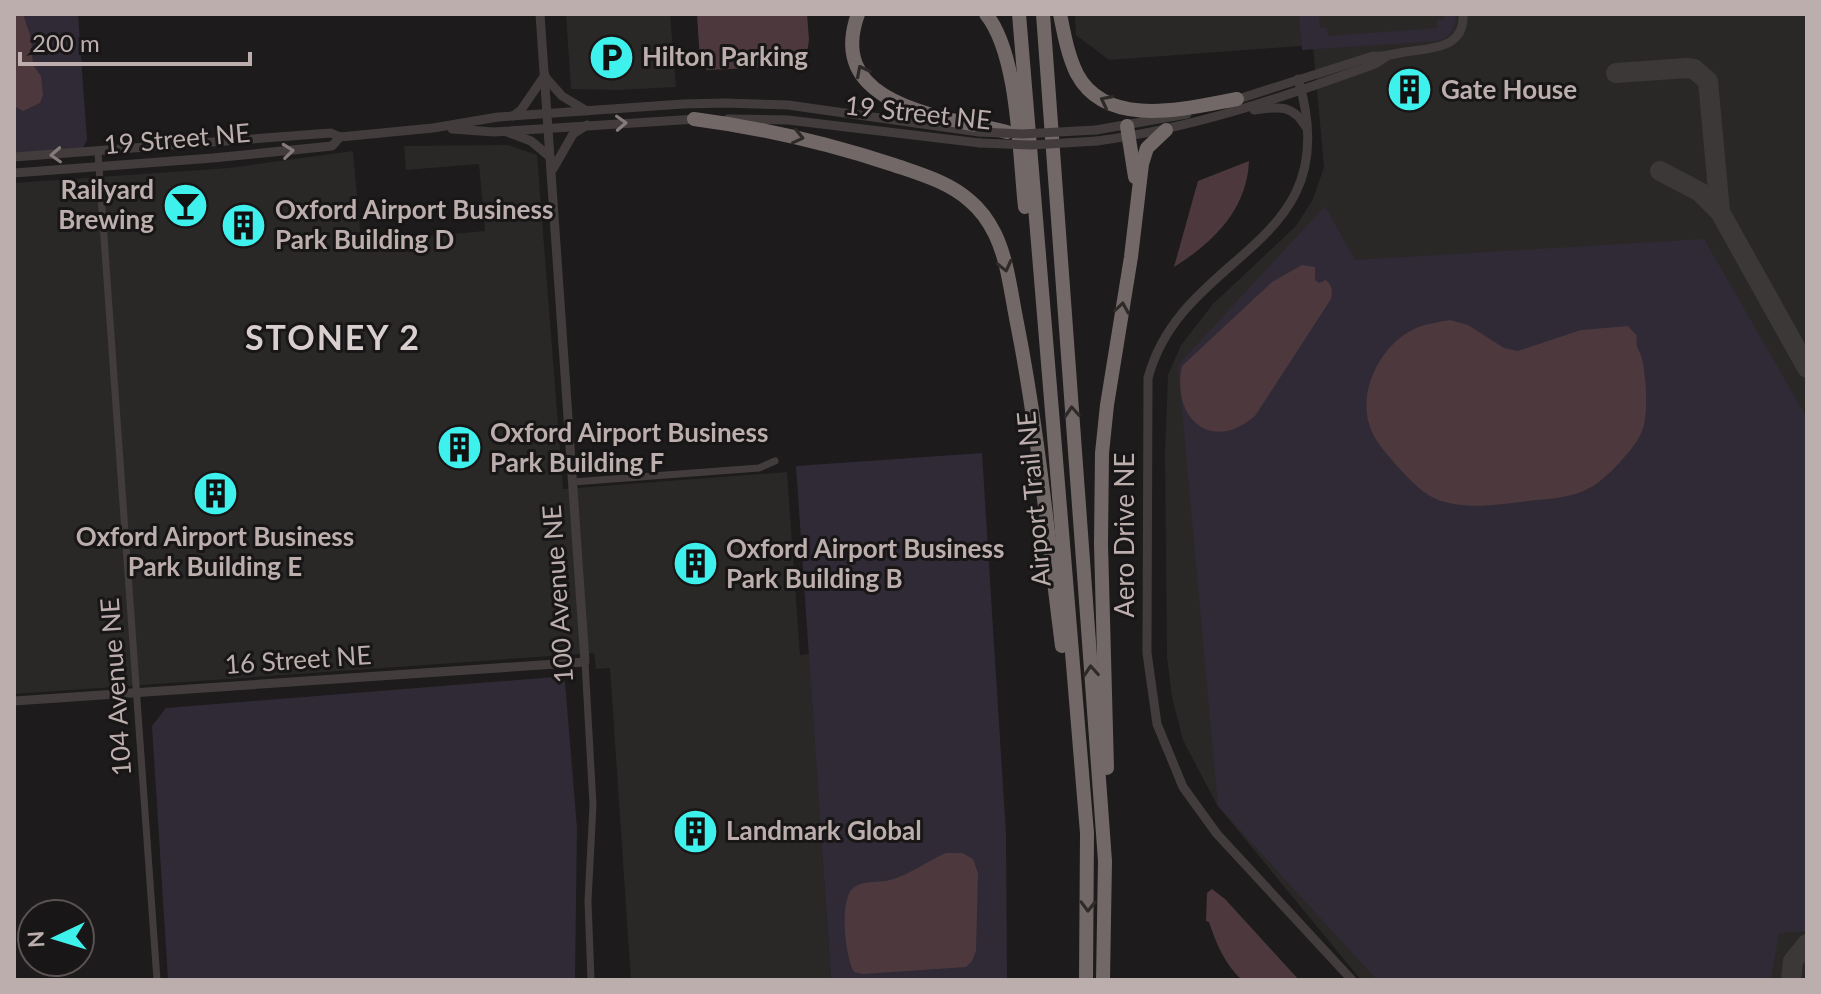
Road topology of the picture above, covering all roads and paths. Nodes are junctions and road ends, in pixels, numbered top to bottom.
1 (540, 14) edge
2 (858, 14) edge
3 (986, 14) edge
4 (1019, 14) edge
5 (1043, 14) edge
6 (1060, 14) edge
7 (1463, 17) edge
8 (545, 75) junction
9 (1300, 84) junction
10 (1238, 106) junction
11 (588, 111) junction
12 (547, 114) junction
13 (513, 116) junction
14 (694, 119) junction
15 (588, 125) junction
16 (433, 128) junction
17 (548, 128) junction
18 (978, 128) junction
19 (1308, 129) junction
20 (1166, 130) junction
21 (504, 131) junction
22 (1128, 131) junction
23 (1013, 134) joint
24 (1097, 136) junction
25 (340, 137) junction
26 (98, 153) junction
27 (14, 157) edge
28 (550, 157) junction
29 (99, 168) junction
30 (552, 172) junction
31 (14, 173) edge
32 (1136, 205) junction
33 (1045, 350) junction
34 (775, 461) dead end
35 (573, 482) junction
36 (585, 662) junction
37 (136, 695) junction
38 (14, 701) edge
39 (1087, 833) junction
40 (1105, 861) junction
41 (157, 980) edge
42 (591, 980) edge
43 (1086, 980) edge
44 (1103, 980) edge
45 (1352, 980) edge

1 - 8 street, 100 Avenue NE
18 -> 2 highway
3 - 33 highway
4 - 33 highway, Airport Trail NE
40 -> 5 highway, Airport Trail NE
10 -> 6 highway
7 - 9 street, 19 Street NE
8 - 11 street
8 - 12 street, 100 Avenue NE
8 - 13 street
9 - 10 street, 19 Street NE
9 - 19 street, Aero Drive NE
10 - 19 street
10 - 20 street, 19 Street NE
10 - 22 street, 19 Street NE
11 - 12 street, 19 Street NE
11 - 18 street, 19 Street NE
12 - 13 street, 19 Street NE
12 - 17 street, 100 Avenue NE
13 - 16 street, 19 Street NE
15 -> 14 street, 19 Street NE
14 - 24 street, 19 Street NE, bridge
14 -> 39 highway
15 - 17 street, 19 Street NE
15 - 30 street
16 - 21 street, 19 Street NE
16 - 25 street, 19 Street NE
17 - 21 street, 19 Street NE
17 - 28 street, 100 Avenue NE
18 - 23 highway, bridge
19 - 45 street, Aero Drive NE
20 - 22 street, 19 Street NE
20 - 32 highway
21 - 28 street
22 - 24 street, 19 Street NE
22 - 32 highway
23 - 24 street, 19 Street NE, bridge
25 - 26 street, 19 Street NE
29 -> 25 street, 19 Street NE
26 -> 27 street, 19 Street NE
26 - 29 street, 104 Avenue NE
28 - 30 street, 100 Avenue NE
29 - 31 street, 19 Street NE
29 - 37 street, 104 Avenue NE
30 - 35 street, 100 Avenue NE
40 -> 32 highway
33 - 39 highway, Airport Trail NE
34 - 35 street
35 - 36 street, 100 Avenue NE
36 - 37 street, 16 Street NE
36 - 42 street, 100 Avenue NE
37 - 38 street, 16 Street NE
37 - 41 street, 104 Avenue NE
39 -> 43 highway, Airport Trail NE
40 - 44 highway, Airport Trail NE

